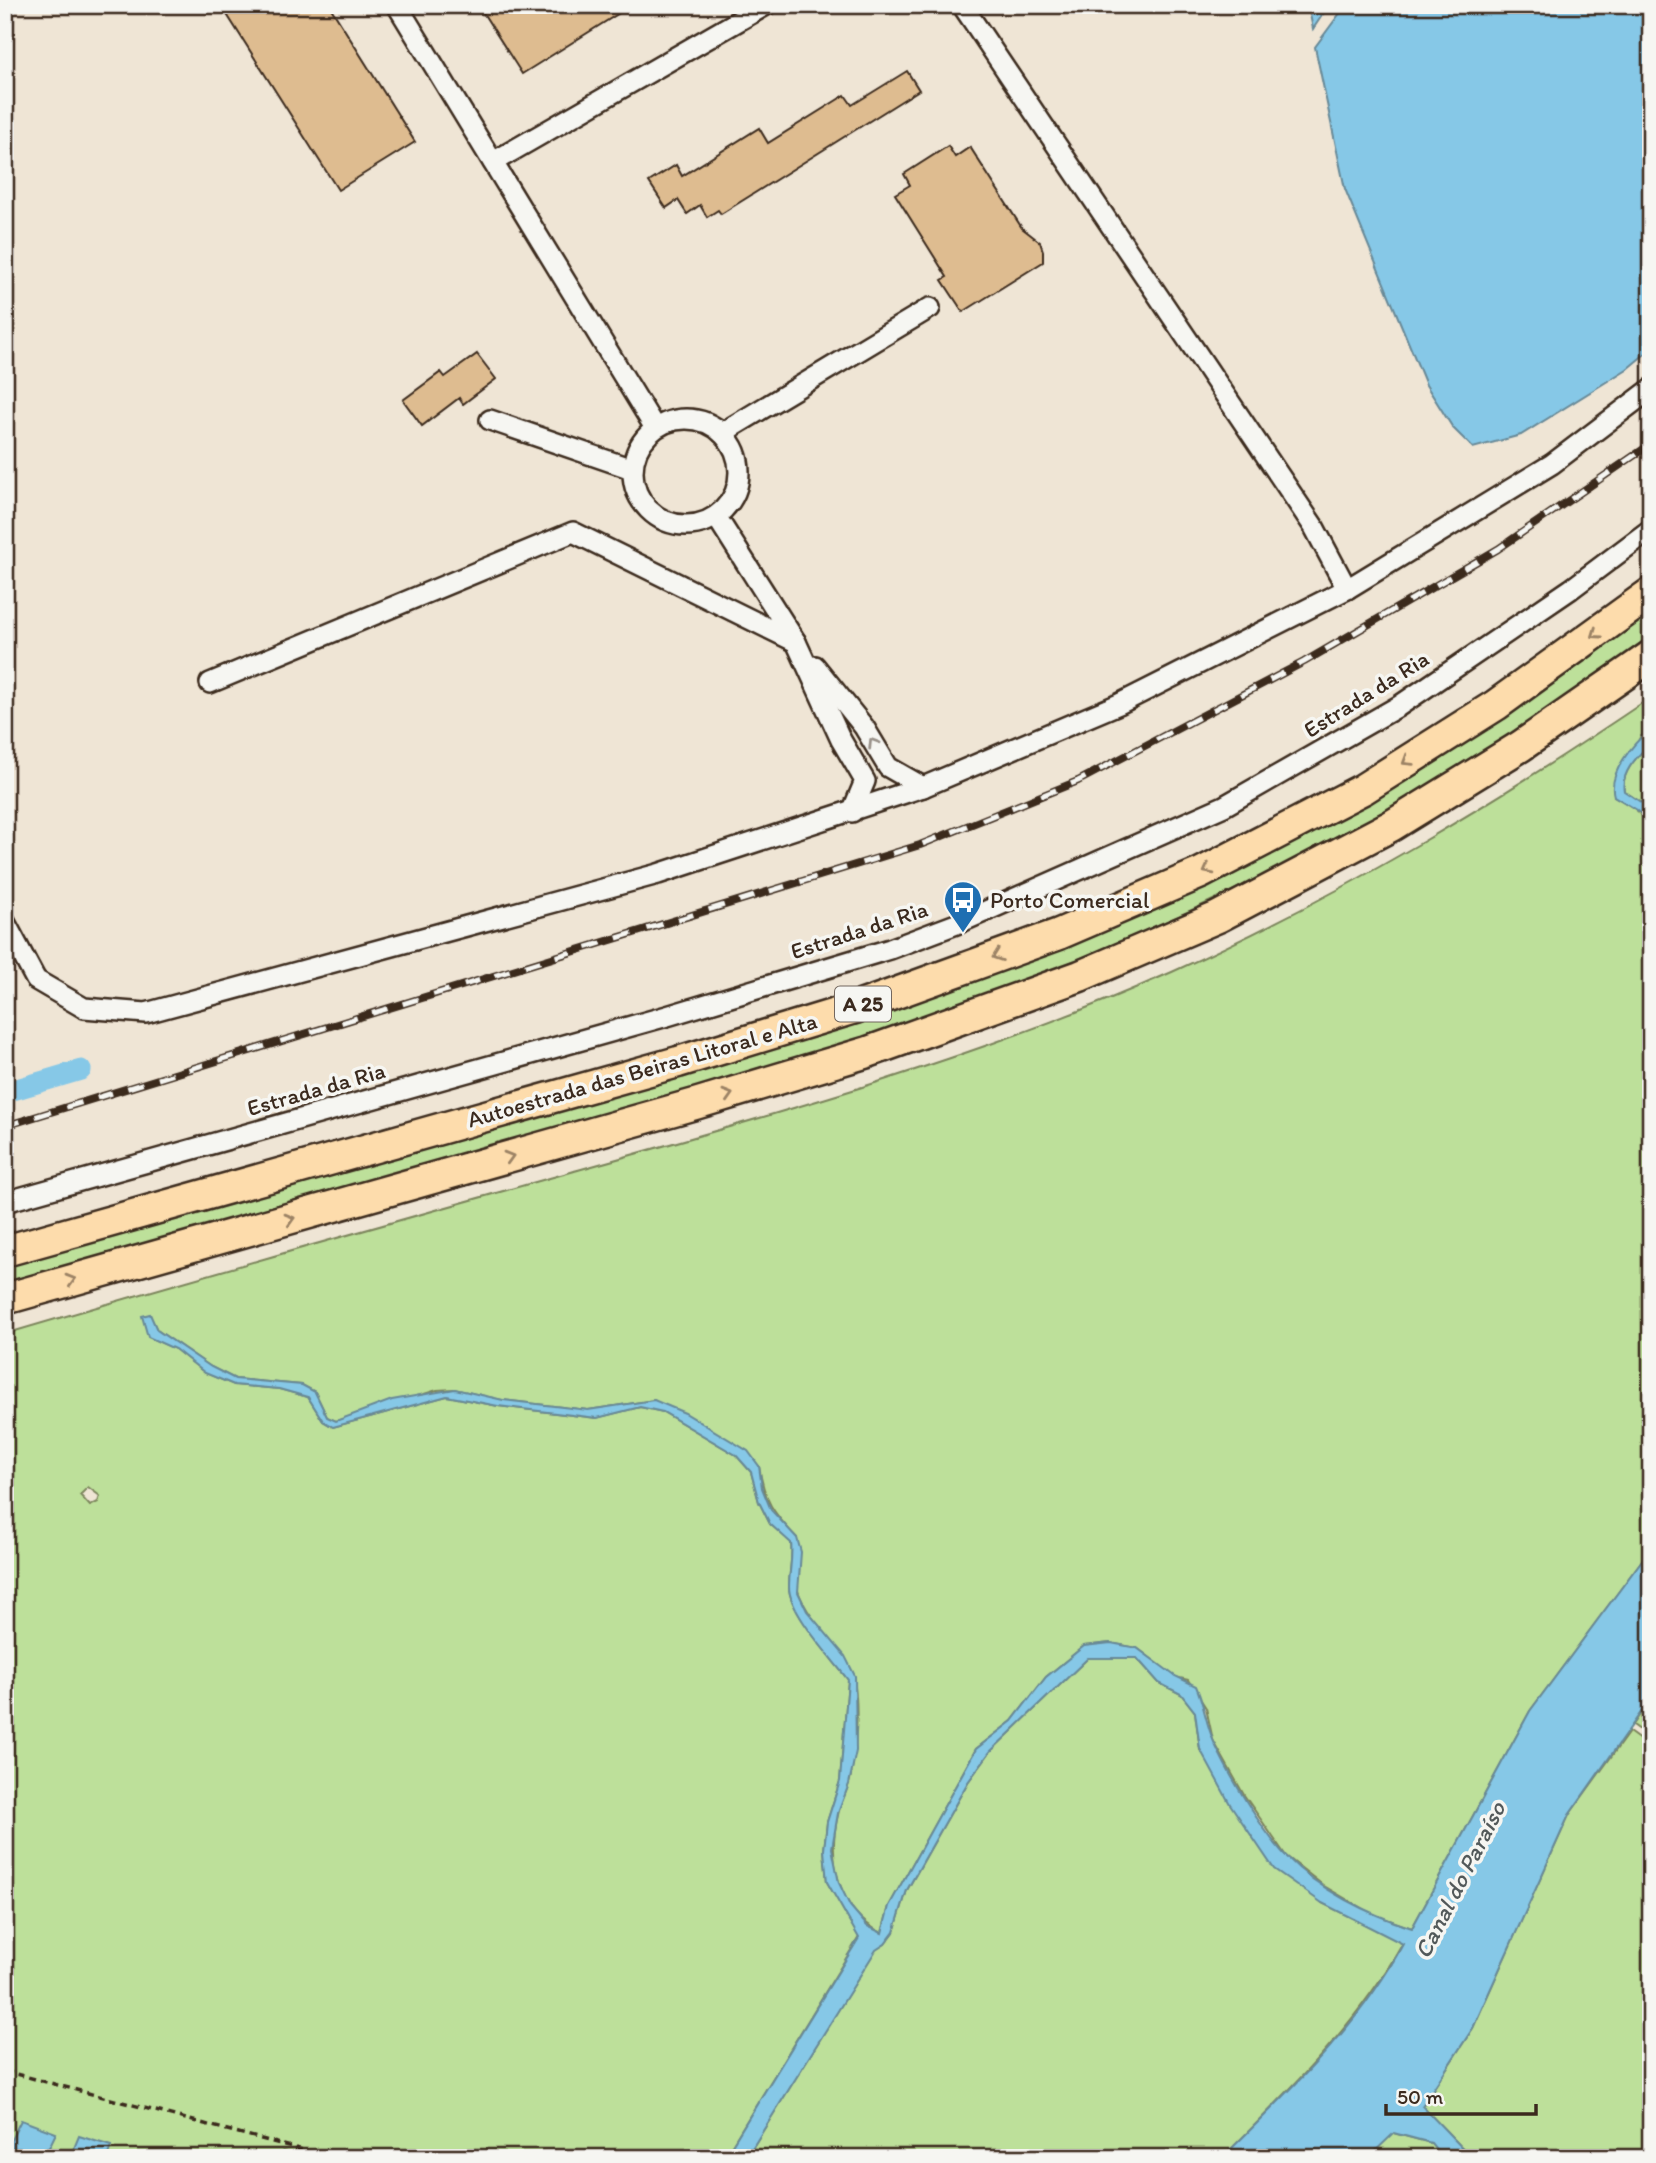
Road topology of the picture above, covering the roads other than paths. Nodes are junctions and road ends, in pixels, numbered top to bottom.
1 (397, 5) edge
2 (766, 5) edge
3 (962, 5) edge
4 (493, 162) junction
5 (930, 308) dead end
6 (1651, 389) edge
7 (490, 420) dead end
8 (655, 428) junction
9 (722, 433) junction
10 (632, 469) junction
11 (716, 516) junction
12 (1651, 529) edge
13 (1347, 589) junction
14 (1651, 593) edge
15 (796, 642) junction
16 (1651, 656) edge
17 (210, 683) dead end
18 (923, 786) junction
19 (852, 812) junction
20 (5, 922) edge
21 (5, 1202) edge
22 (5, 1251) edge
23 (5, 1299) edge

1 - 4 street
2 - 4 street
3 - 13 street
4 - 8 street
5 - 9 street
6 - 13 street
7 - 10 street
8 - 9 street
8 - 10 street
9 - 11 street
10 - 11 street
11 - 15 street
12 - 21 street, Estrada da Ria
13 - 18 street
14 -> 22 highway, Autoestrada das Beiras Litoral e Alta / A 25
15 - 17 street
18 -> 15 street
15 - 19 street
23 -> 16 highway, Autoestrada das Beiras Litoral e Alta / A 25
18 - 19 street
19 - 20 street

